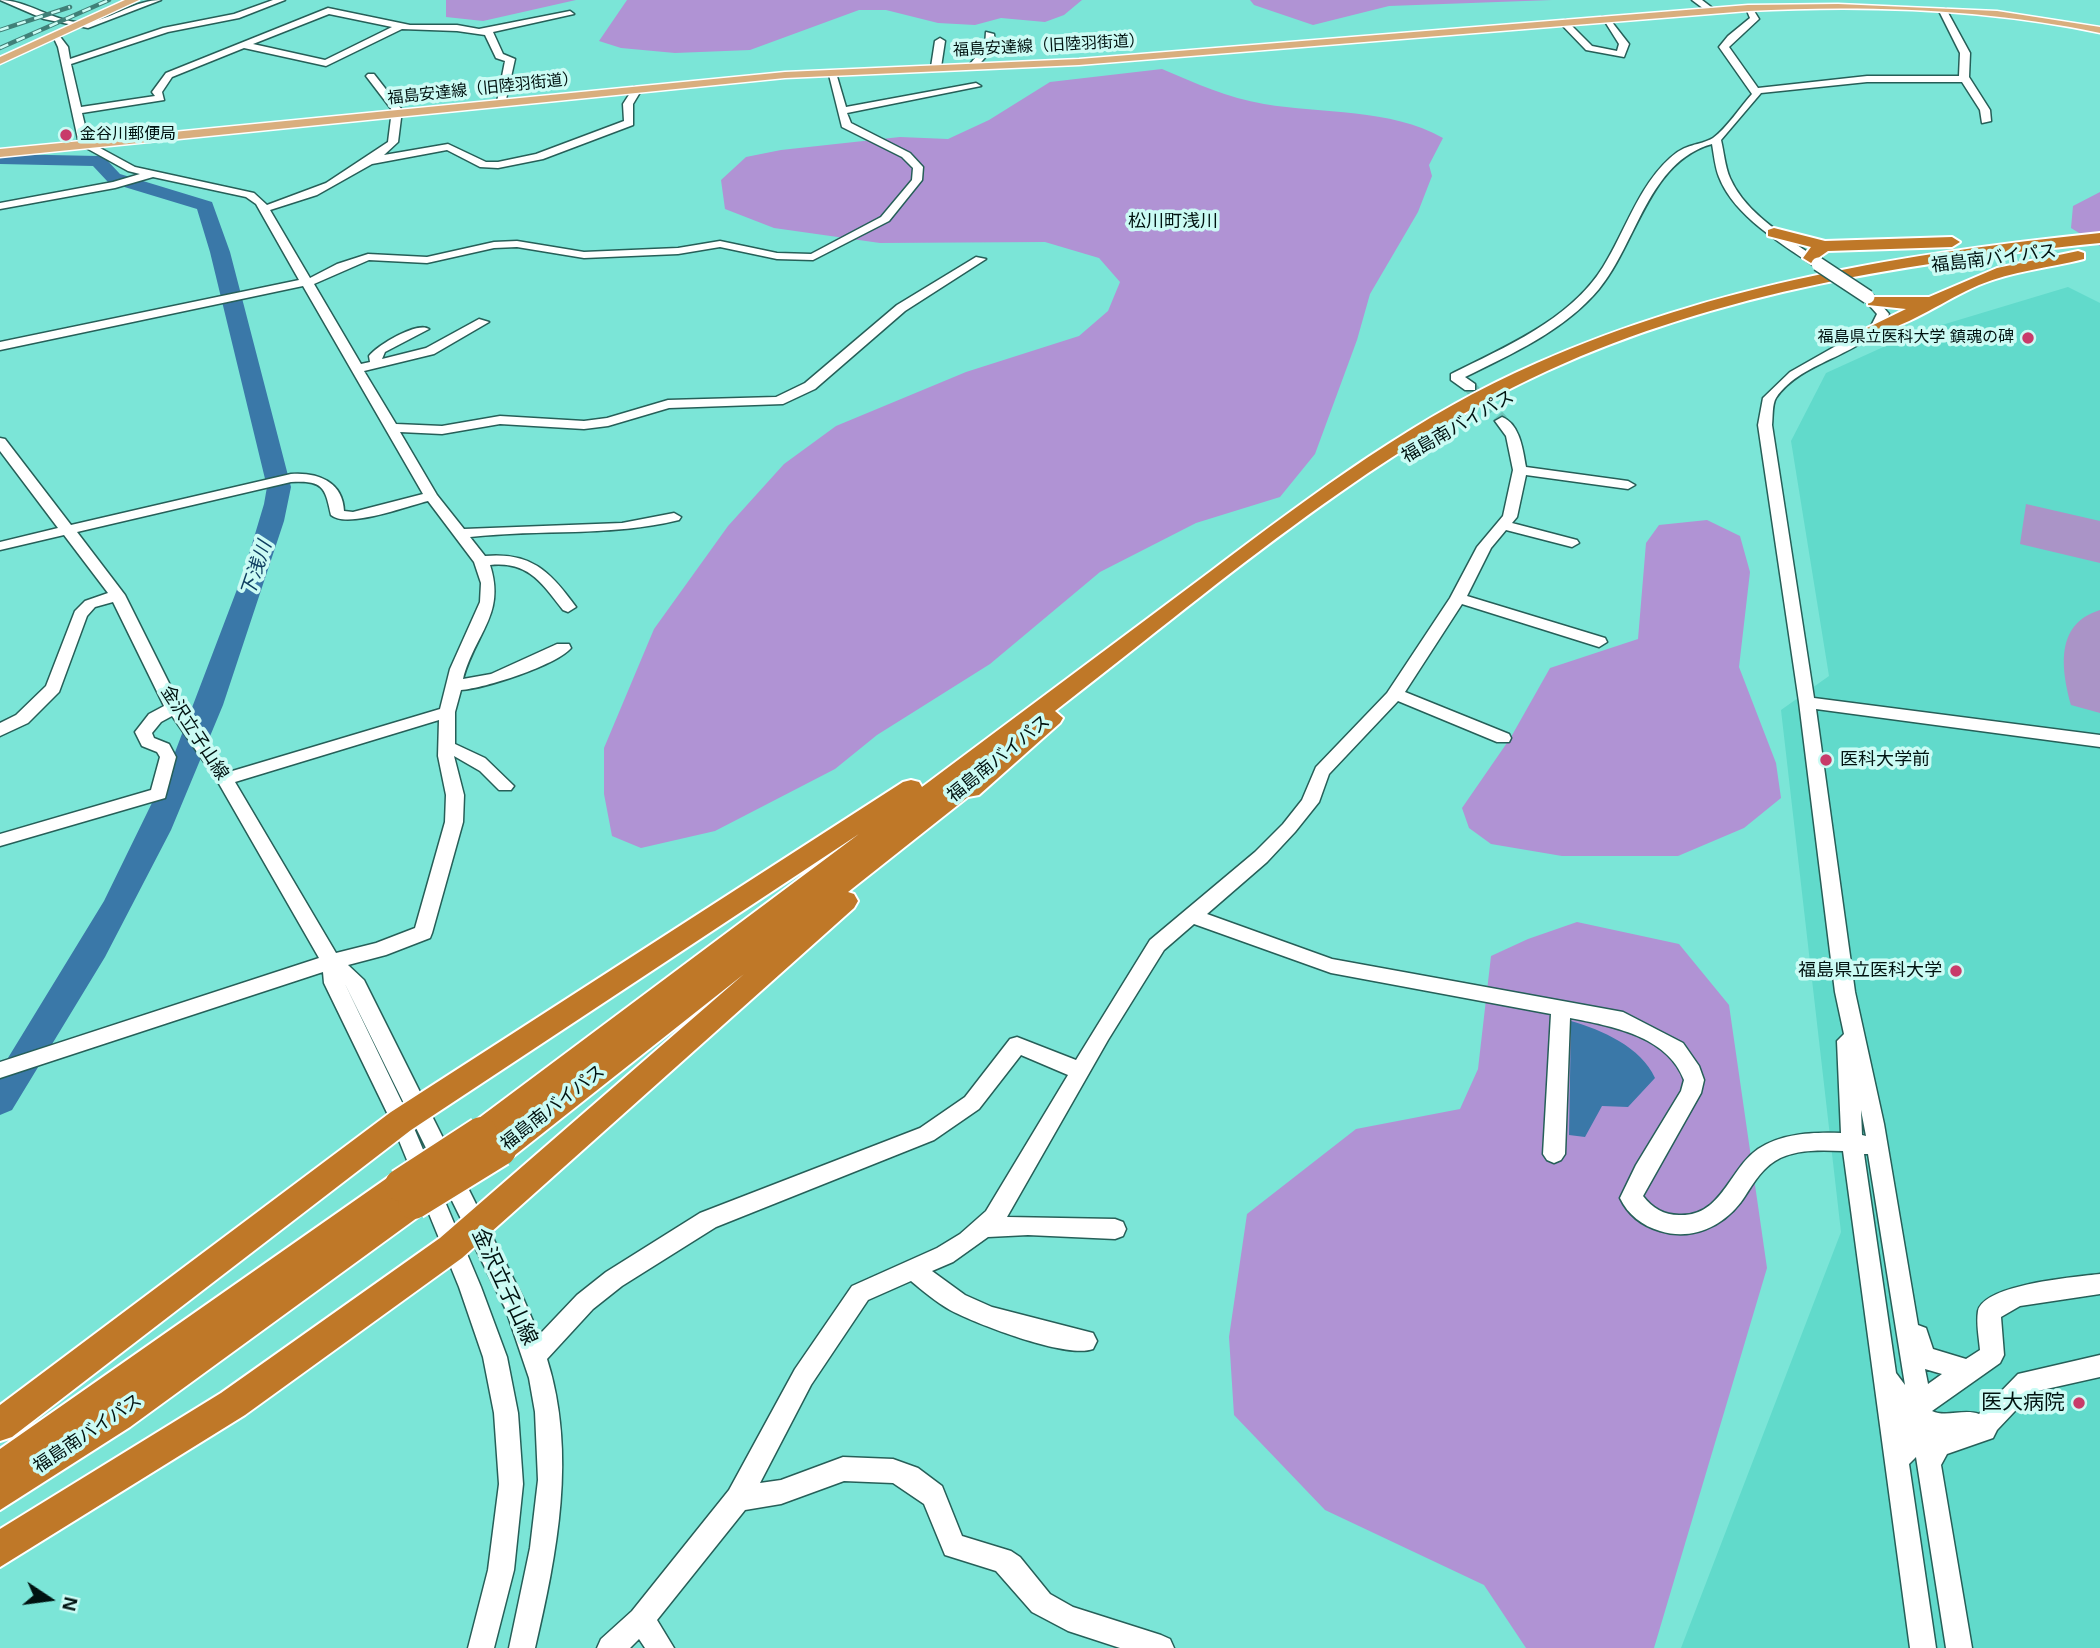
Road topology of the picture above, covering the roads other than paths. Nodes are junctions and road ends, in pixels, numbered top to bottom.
1 (3, 0) edge
2 (134, 0) edge
3 (157, 0) edge
4 (281, 0) edge
5 (1696, 0) edge
6 (1748, 8) junction
7 (1711, 10) junction
8 (1943, 11) junction
9 (570, 14) dead end
10 (1605, 19) junction
11 (1563, 22) junction
12 (79, 24) junction
13 (401, 26) junction
14 (2100, 30) edge
15 (481, 31) junction
16 (989, 34) dead end
17 (55, 36) junction
18 (940, 41) dead end
19 (243, 45) junction
20 (0, 61) edge
21 (66, 63) junction
22 (973, 66) junction
23 (936, 68) junction
24 (831, 72) junction
25 (371, 76) dead end
26 (1965, 79) junction
27 (976, 86) dead end
28 (637, 89) junction
29 (1756, 91) junction
30 (502, 102) junction
31 (75, 111) junction
32 (841, 111) junction
33 (396, 113) junction
34 (1986, 121) dead end
35 (1716, 140) junction
36 (84, 144) junction
37 (0, 153) edge
38 (370, 161) junction
39 (155, 173) junction
40 (0, 206) edge
41 (263, 209) junction
42 (1774, 233) junction
43 (2100, 236) edge
44 (1825, 246) junction
45 (2100, 246) edge
46 (2100, 253) edge
47 (980, 259) dead end
48 (1814, 261) junction
49 (304, 281) junction
50 (1959, 288) junction
51 (1871, 299) junction
52 (483, 322) dead end
53 (1876, 328) junction
54 (423, 329) dead end
55 (0, 346) edge
56 (376, 363) junction
57 (356, 369) junction
58 (1470, 387) dead end
59 (1502, 421) tunnel mouth
60 (392, 429) junction
61 (0, 442) edge
62 (1520, 470) junction
63 (1628, 485) dead end
64 (432, 496) junction
65 (674, 517) dead end
66 (1503, 525) junction
67 (69, 530) junction
68 (462, 534) junction
69 (1572, 542) dead end
70 (0, 546) edge
71 (481, 561) junction
72 (117, 595) junction
73 (1458, 598) junction
74 (568, 607) dead end
75 (1599, 642) dead end
76 (563, 648) dead end
77 (1087, 673) junction
78 (454, 685) junction
79 (1396, 694) junction
80 (1807, 702) junction
81 (1065, 706) junction
82 (178, 712) junction
83 (447, 712) junction
84 (0, 730) edge
85 (1503, 738) dead end
86 (2100, 741) edge
87 (446, 747) junction
88 (225, 779) junction
89 (505, 786) dead end
90 (0, 841) edge
91 (1193, 916) junction
92 (331, 962) junction
93 (1845, 992) junction
94 (1561, 1008) junction
95 (0, 1070) edge
96 (1080, 1071) junction
97 (410, 1115) junction
98 (490, 1142) junction
99 (1852, 1142) junction
100 (1877, 1147) junction
101 (1553, 1154) dead end
102 (408, 1194) junction
103 (982, 1228) junction
104 (1115, 1229) dead end
105 (463, 1237) junction
106 (1895, 1261) junction
107 (913, 1270) junction
108 (2100, 1284) edge
109 (1086, 1341) dead end
110 (535, 1355) junction
111 (2100, 1366) edge
112 (1970, 1372) junction
113 (1884, 1376) junction
114 (1918, 1414) junction
115 (0, 1425) edge
116 (1985, 1425) junction
117 (1930, 1461) junction
118 (0, 1471) edge
119 (0, 1493) edge
120 (738, 1499) junction
121 (0, 1549) edge
122 (1911, 1561) junction
123 (641, 1620) junction
124 (481, 1648) edge
125 (522, 1648) edge
126 (610, 1648) edge
127 (661, 1648) edge
128 (1161, 1648) edge
129 (1923, 1648) edge
130 (1959, 1648) edge

1 - 12 street
2 - 12 main road
3 - 12 street
4 - 21 street
5 - 7 street
6 - 7 main road, 福島安達線（旧陸羽街道）
6 - 8 main road, 福島安達線（旧陸羽街道）
6 - 29 street
7 - 10 main road, 福島安達線（旧陸羽街道）
8 - 14 main road, 福島安達線（旧陸羽街道）
8 - 26 street
9 - 15 street
10 - 11 main road, 福島安達線（旧陸羽街道）
10 - 11 street
11 - 22 main road, 福島安達線（旧陸羽街道）
12 - 17 main road
13 - 15 street
13 - 19 street
13 - 19 street
15 - 30 street
16 - 22 street
17 - 20 main road
17 - 21 street
18 - 23 street
19 - 31 street
21 - 31 street
22 - 23 main road, 福島安達線（旧陸羽街道）
23 - 24 main road, 福島安達線（旧陸羽街道）
24 - 28 main road, 福島安達線（旧陸羽街道）
24 - 32 street
25 - 33 street
26 - 29 street
26 - 34 street
27 - 32 street
28 - 30 main road, 福島安達線（旧陸羽街道）
28 - 38 street
29 - 35 street
30 - 33 main road, 福島安達線（旧陸羽街道）
31 - 36 street
32 - 49 street
33 - 36 main road, 福島安達線（旧陸羽街道）
33 - 38 street
35 - 42 street
35 - 58 street
36 - 37 main road, 福島安達線（旧陸羽街道）
36 - 39 street
38 - 41 street
39 - 40 street
39 - 41 street
41 - 49 street
42 - 44 highway
42 - 48 street
43 - 44 highway
43 - 77 highway, 福島南バイパス
44 - 48 highway
45 - 81 highway, 福島南バイパス
46 - 50 highway
47 - 60 street
48 - 51 street, bridge
49 - 55 street
49 - 57 street
50 - 51 highway
50 - 53 highway
51 - 53 street
52 - 56 street
53 - 80 street
54 - 56 street
56 - 57 street
57 - 60 street
59 - 62 street
60 - 64 street
61 - 67 street, 金沢立子山線
62 - 63 street
62 - 66 street
64 - 67 street
64 - 68 street
65 - 68 street
66 - 69 street
66 - 73 street
67 - 70 street
67 - 72 street, 金沢立子山線
68 - 71 street
71 - 74 street
71 - 78 street
72 - 82 street, 金沢立子山線
72 - 84 street
73 - 75 street
73 - 79 street
76 - 78 street
77 - 97 highway
77 - 98 highway, 福島南バイパス
78 - 83 street
79 - 85 street
79 - 91 street
80 - 86 street
80 - 93 street
81 - 98 highway, 福島南バイパス
81 - 105 highway
82 - 88 street, 金沢立子山線
82 - 90 street
83 - 87 street
83 - 88 street
87 - 89 street
87 - 92 street
88 - 92 street, 金沢立子山線
91 - 94 street
91 - 96 street
92 - 95 street
92 - 97 street, 金沢立子山線
93 - 99 street
93 - 100 street
94 - 99 street
94 - 101 street
96 - 103 street
96 - 110 street
97 - 105 street, 金沢立子山線
97 - 105 street, 金沢立子山線
97 - 115 highway
98 - 102 highway, 福島南バイパス, bridge
99 - 100 street
99 - 113 street
100 - 106 street
102 - 118 highway, 福島南バイパス
102 - 119 highway, 福島南バイパス
103 - 104 street
103 - 107 street
105 - 110 street, 金沢立子山線
105 - 121 highway
105 - 124 street, 金沢立子山線
106 - 112 street
106 - 114 street
107 - 109 street
107 - 120 street
108 - 112 street
110 - 125 street, 金沢立子山線
111 - 116 street
112 - 114 street
113 - 114 street
113 - 122 street
114 - 116 street
114 - 117 street
114 - 122 street
116 - 117 street
117 - 130 street
120 - 123 street
120 - 128 street
122 - 129 street
123 - 126 street
123 - 127 street

